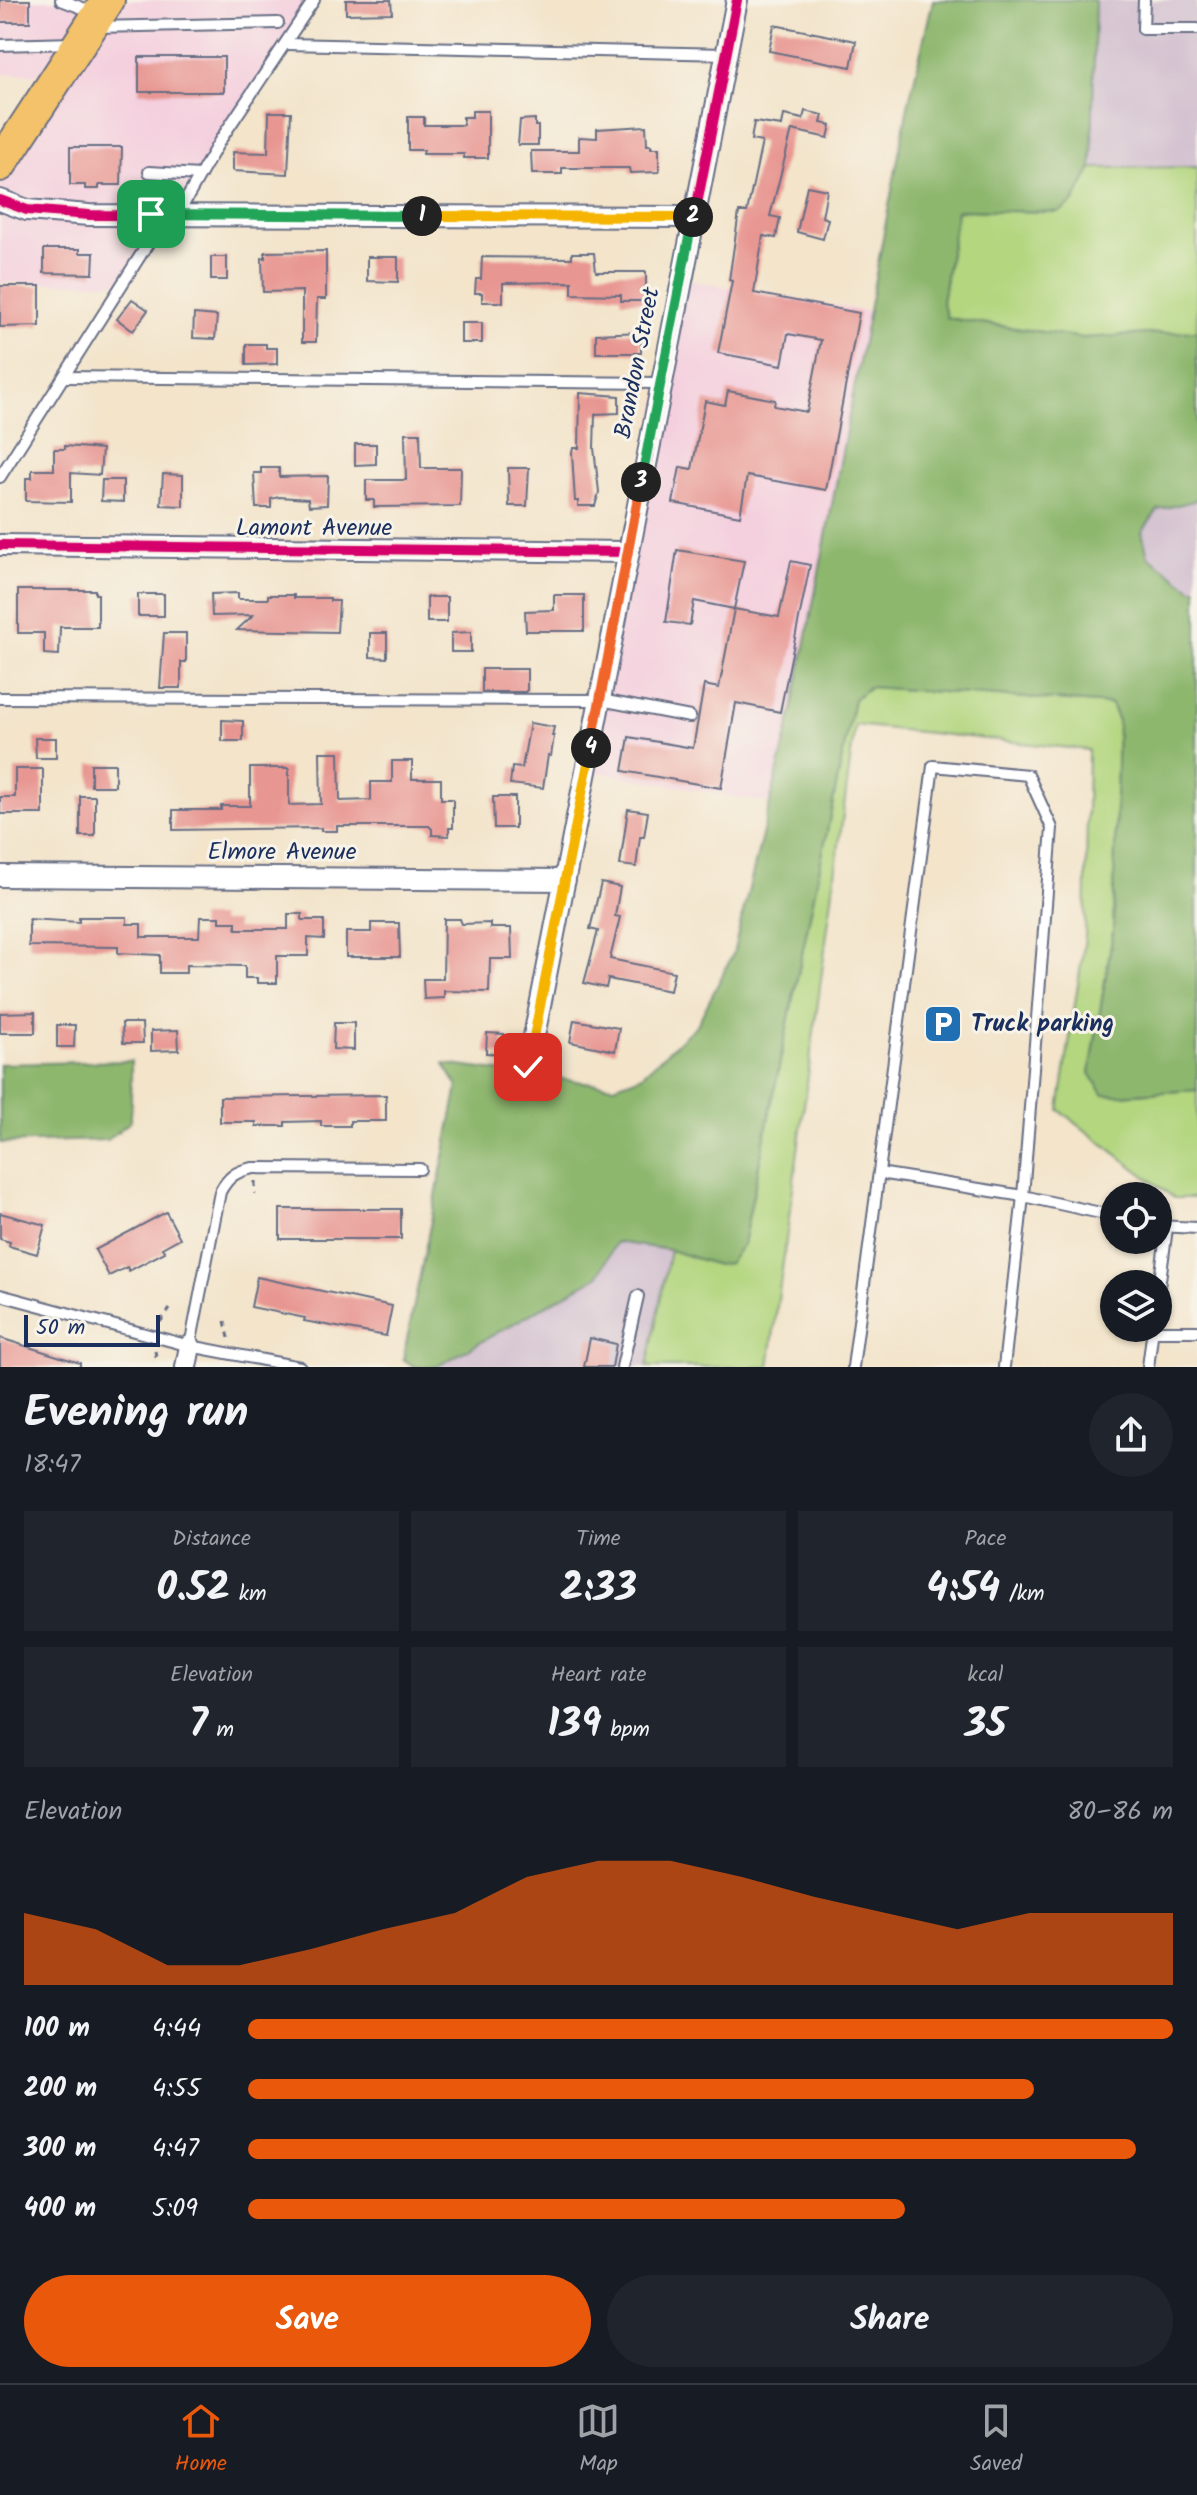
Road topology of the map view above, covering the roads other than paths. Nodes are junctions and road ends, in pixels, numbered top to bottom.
1 (61, 0) edge
2 (314, 0) edge
3 (737, 0) edge
4 (1144, 0) edge
5 (94, 21) edge
6 (278, 23) dead end
7 (1197, 29) edge
8 (286, 44) junction
9 (0, 45) edge
10 (727, 54) junction
11 (0, 165) edge
12 (149, 172) dead end
13 (200, 175) junction
14 (0, 200) edge
15 (172, 214) junction
16 (694, 217) junction
17 (64, 377) junction
18 (660, 383) junction
19 (0, 477) edge
20 (0, 545) edge
21 (627, 552) junction
22 (0, 698) edge
23 (601, 700) junction
24 (690, 717) dead end
25 (0, 876) edge
26 (565, 880) junction
27 (528, 1067) dead end
28 (420, 1169) dead end
29 (879, 1173) junction
30 (1023, 1196) junction
31 (1100, 1213) edge
32 (1172, 1227) edge
33 (1197, 1228) edge
34 (0, 1295) edge
35 (638, 1296) dead end
36 (1172, 1330) edge
37 (1197, 1331) edge
38 (1151, 1342) edge
39 (190, 1346) junction
40 (186, 1367) edge
41 (300, 1367) edge
42 (622, 1367) edge
43 (853, 1367) edge
44 (1004, 1367) edge
45 (1148, 1367) edge

1 - 5 lane
2 - 8 lane
3 - 10 street, Brandon Street
4 - 7 lane
5 - 6 lane
5 - 9 lane
5 - 11 main road
8 - 10 lane
8 - 13 lane
10 - 16 street, Brandon Street
12 - 13 lane
13 - 15 lane
14 - 15 street
15 - 16 street
15 - 17 lane
16 - 18 street, Brandon Street
17 - 18 lane
17 - 19 lane
18 - 21 street, Brandon Street
20 - 21 street, Lamont Avenue
21 - 23 street, Brandon Street
22 - 23 lane
23 - 24 lane
23 - 26 street, Brandon Street
25 - 26 street, Elmore Avenue
26 - 27 street, Brandon Street
28 - 39 lane
29 - 30 lane
29 - 30 lane
29 - 43 lane
30 - 31 lane
30 - 44 lane
32 - 33 lane
34 - 39 lane
35 - 42 lane
36 - 37 lane
38 - 45 lane
39 - 40 street
39 - 41 lane

